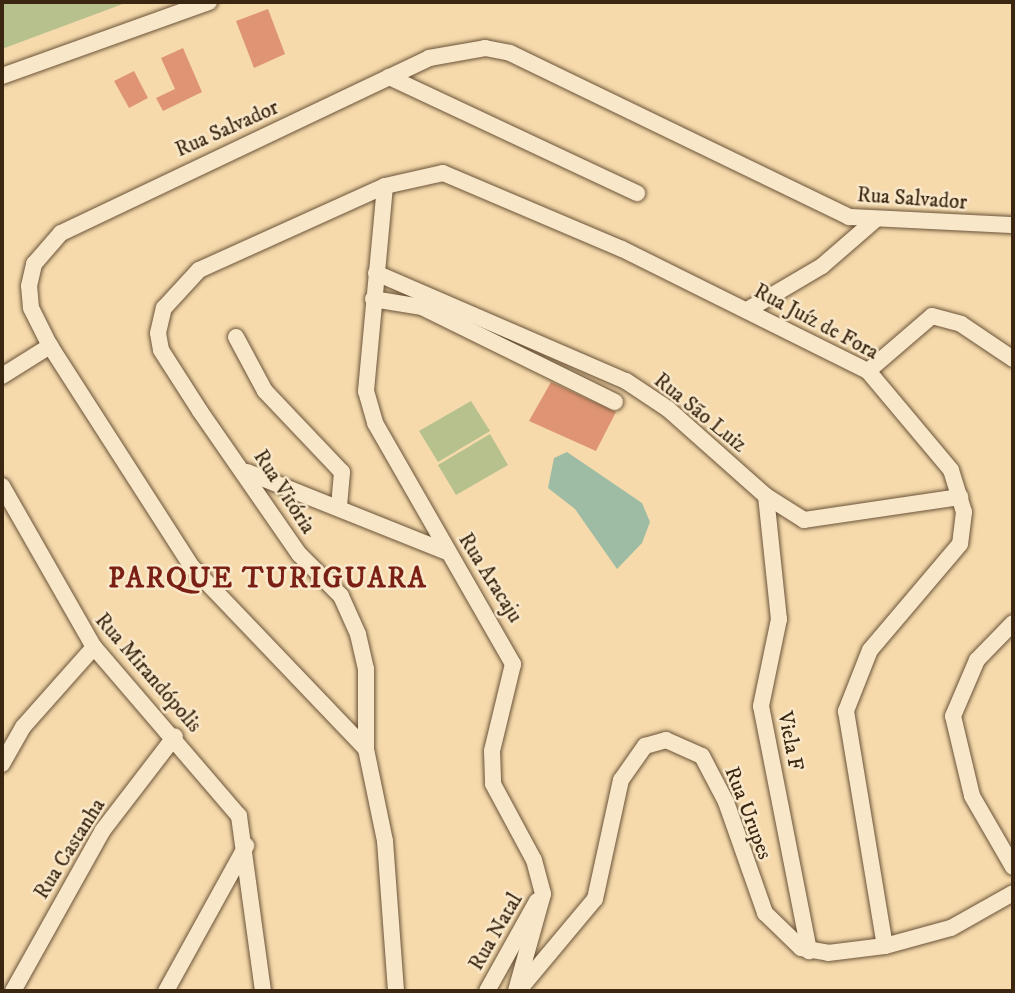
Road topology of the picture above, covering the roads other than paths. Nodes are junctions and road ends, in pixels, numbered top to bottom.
1 (209, 2) edge
2 (2, 76) edge
3 (389, 77) junction
4 (420, 175) joint
5 (385, 186) junction
6 (637, 192) dead end
7 (874, 221) junction
8 (1013, 225) edge
9 (376, 273) junction
10 (373, 299) junction
11 (749, 309) junction
12 (236, 337) dead end
13 (50, 346) junction
14 (1013, 359) edge
15 (869, 371) junction
16 (2, 376) edge
17 (615, 402) dead end
18 (247, 472) junction
19 (2, 486) edge
20 (766, 496) junction
21 (960, 497) junction
22 (339, 505) junction
23 (447, 552) junction
24 (1013, 624) edge
25 (94, 648) junction
26 (175, 736) junction
27 (366, 750) junction
28 (2, 764) edge
29 (246, 846) junction
30 (1013, 867) edge
31 (1013, 893) edge
32 (543, 894) junction
33 (885, 946) junction
34 (809, 951) junction
35 (13, 991) edge
36 (166, 991) edge
37 (263, 991) edge
38 (396, 991) edge
39 (486, 991) edge
40 (517, 991) edge

1 - 2 street
3 - 6 street
3 - 7 street, Rua Salvador
3 - 13 street, Rua Salvador
4 - 5 street, Rua Vitória
4 - 11 street, Rua Juíz de Fora
5 - 9 street, Rua Aracaju
5 - 18 street, Rua Vitória
7 - 8 street, Rua Salvador
7 - 11 street
9 - 10 street, Rua Aracaju
9 - 20 street, Rua São Luiz
10 - 17 street
10 - 23 street, Rua Aracaju
11 - 15 street, Rua Juíz de Fora
12 - 22 street
13 - 16 street
13 - 27 street, Rua Salvador
14 - 15 street
15 - 21 street, Rua Juíz de Fora
18 - 22 street
18 - 27 street, Rua Vitória
19 - 25 street, Rua Mirandópolis
20 - 21 street, Rua São Luiz
20 - 34 street, Viela F
21 - 33 street, Rua Juíz de Fora
22 - 23 street
23 - 32 street, Rua Aracaju
24 - 30 street
25 - 26 street, Rua Mirandópolis
25 - 28 street
26 - 29 street, Rua Mirandópolis
26 - 35 street, Rua Castanha
27 - 38 street, Rua Vitória
29 - 36 street
29 - 37 street, Rua Mirandópolis
31 - 33 street
32 - 39 street, Rua Natal
32 - 40 street
33 - 34 street
34 - 40 street, Rua Urupes

